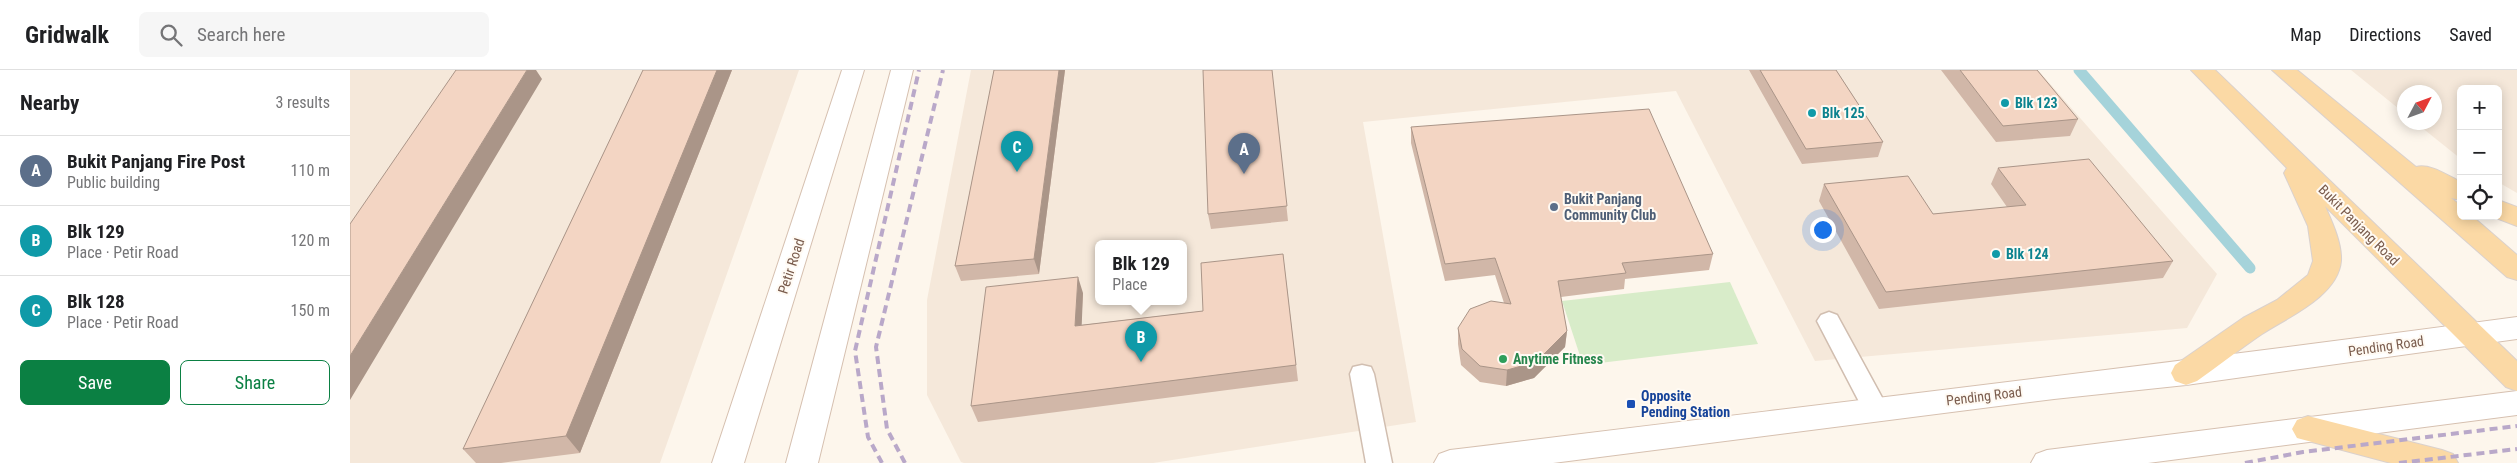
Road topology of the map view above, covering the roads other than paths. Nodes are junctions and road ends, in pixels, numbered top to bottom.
1 (853, 70) edge
2 (902, 70) edge
3 (2202, 70) edge
4 (2283, 70) edge
5 (2290, 158) junction
6 (2394, 162) junction
7 (2457, 190) edge
8 (2502, 211) edge
9 (2517, 217) edge
10 (2517, 270) edge
11 (1829, 321) dead end
12 (2517, 328) edge
13 (2470, 334) junction
14 (2186, 373) junction
15 (1362, 374) dead end
16 (2517, 379) edge
17 (2517, 402) edge
18 (1876, 410) junction
19 (2308, 429) junction
20 (728, 463) edge
21 (802, 463) edge
22 (1379, 463) edge
23 (1450, 463) edge
24 (2047, 463) edge
25 (2442, 463) edge

1 - 20 main road, Petir Road
2 - 21 main road
3 - 5 main road, Bukit Panjang Road
4 - 6 main road
5 - 13 main road, Bukit Panjang Road
5 - 14 main road
6 - 7 main road
6 - 10 main road
8 - 9 main road
11 - 18 lane
12 - 13 main road, Pending Road
13 - 14 main road, Pending Road
13 - 16 main road, Bukit Panjang Road
14 - 18 main road, Pending Road
15 - 22 lane
17 - 19 main road
18 - 23 main road, Pending Road
19 - 24 main road
19 - 25 main road

